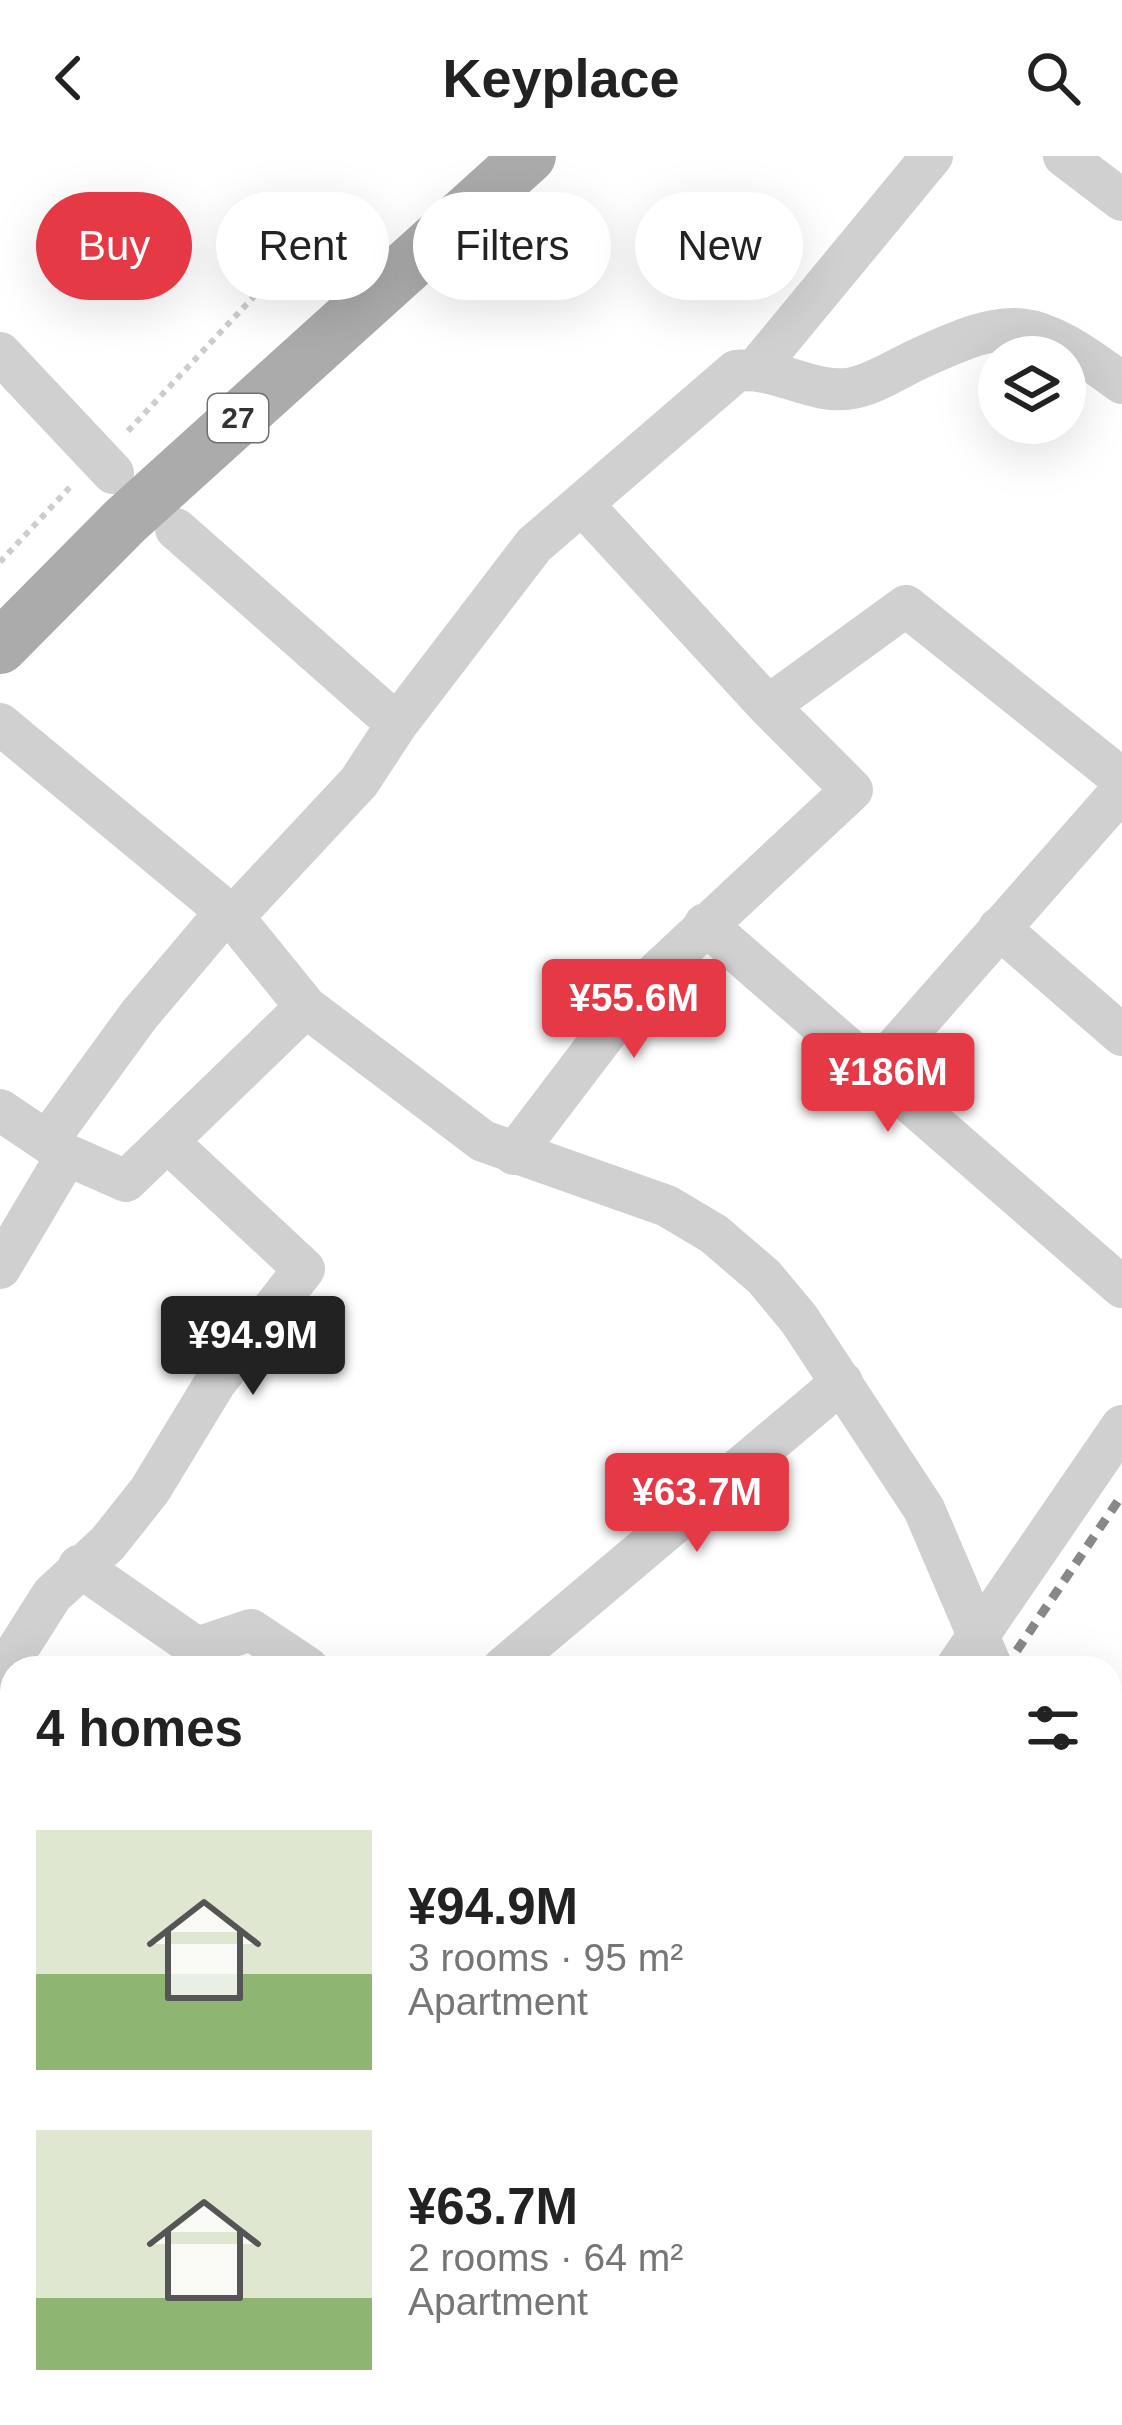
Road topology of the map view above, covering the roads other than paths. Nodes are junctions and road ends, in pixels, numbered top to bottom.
1 (529, 156) edge
2 (932, 156) edge
3 (1064, 156) edge
4 (1122, 200) edge
5 (0, 353) edge
6 (757, 368) junction
7 (1122, 382) edge
8 (104, 466) road end
9 (582, 504) junction
10 (176, 530) dead end
11 (0, 647) edge
12 (768, 706) junction
13 (0, 724) edge
14 (397, 724) junction
15 (1122, 779) edge
16 (1122, 790) edge
17 (230, 914) junction
18 (705, 924) junction
19 (999, 928) junction
20 (306, 1007) junction
21 (1122, 1035) edge
22 (874, 1072) junction
23 (0, 1110) edge
24 (170, 1144) junction
25 (58, 1148) junction
26 (514, 1154) junction
27 (0, 1268) edge
28 (1122, 1287) edge
29 (842, 1382) junction
30 (1122, 1426) edge
31 (80, 1566) junction
32 (13, 1656) edge
33 (290, 1656) edge
34 (517, 1656) edge
35 (973, 1656) edge
36 (975, 1656) edge

1 - 11 main road, 27
2 - 6 street
3 - 4 street
5 - 8 street
6 - 7 street
6 - 9 street
9 - 12 street
9 - 14 street
10 - 14 street
12 - 15 street
12 - 18 street
13 - 17 street
14 - 17 street
16 - 19 street
17 - 20 street
17 - 25 street
18 - 22 street
18 - 26 street
19 - 21 street
19 - 22 street
20 - 24 street
20 - 26 street
22 - 28 street
23 - 25 street
24 - 25 street
24 - 31 street
25 - 27 street
26 - 29 street
29 - 34 street
29 - 35 street
30 - 36 street
31 - 32 street
31 - 33 street

